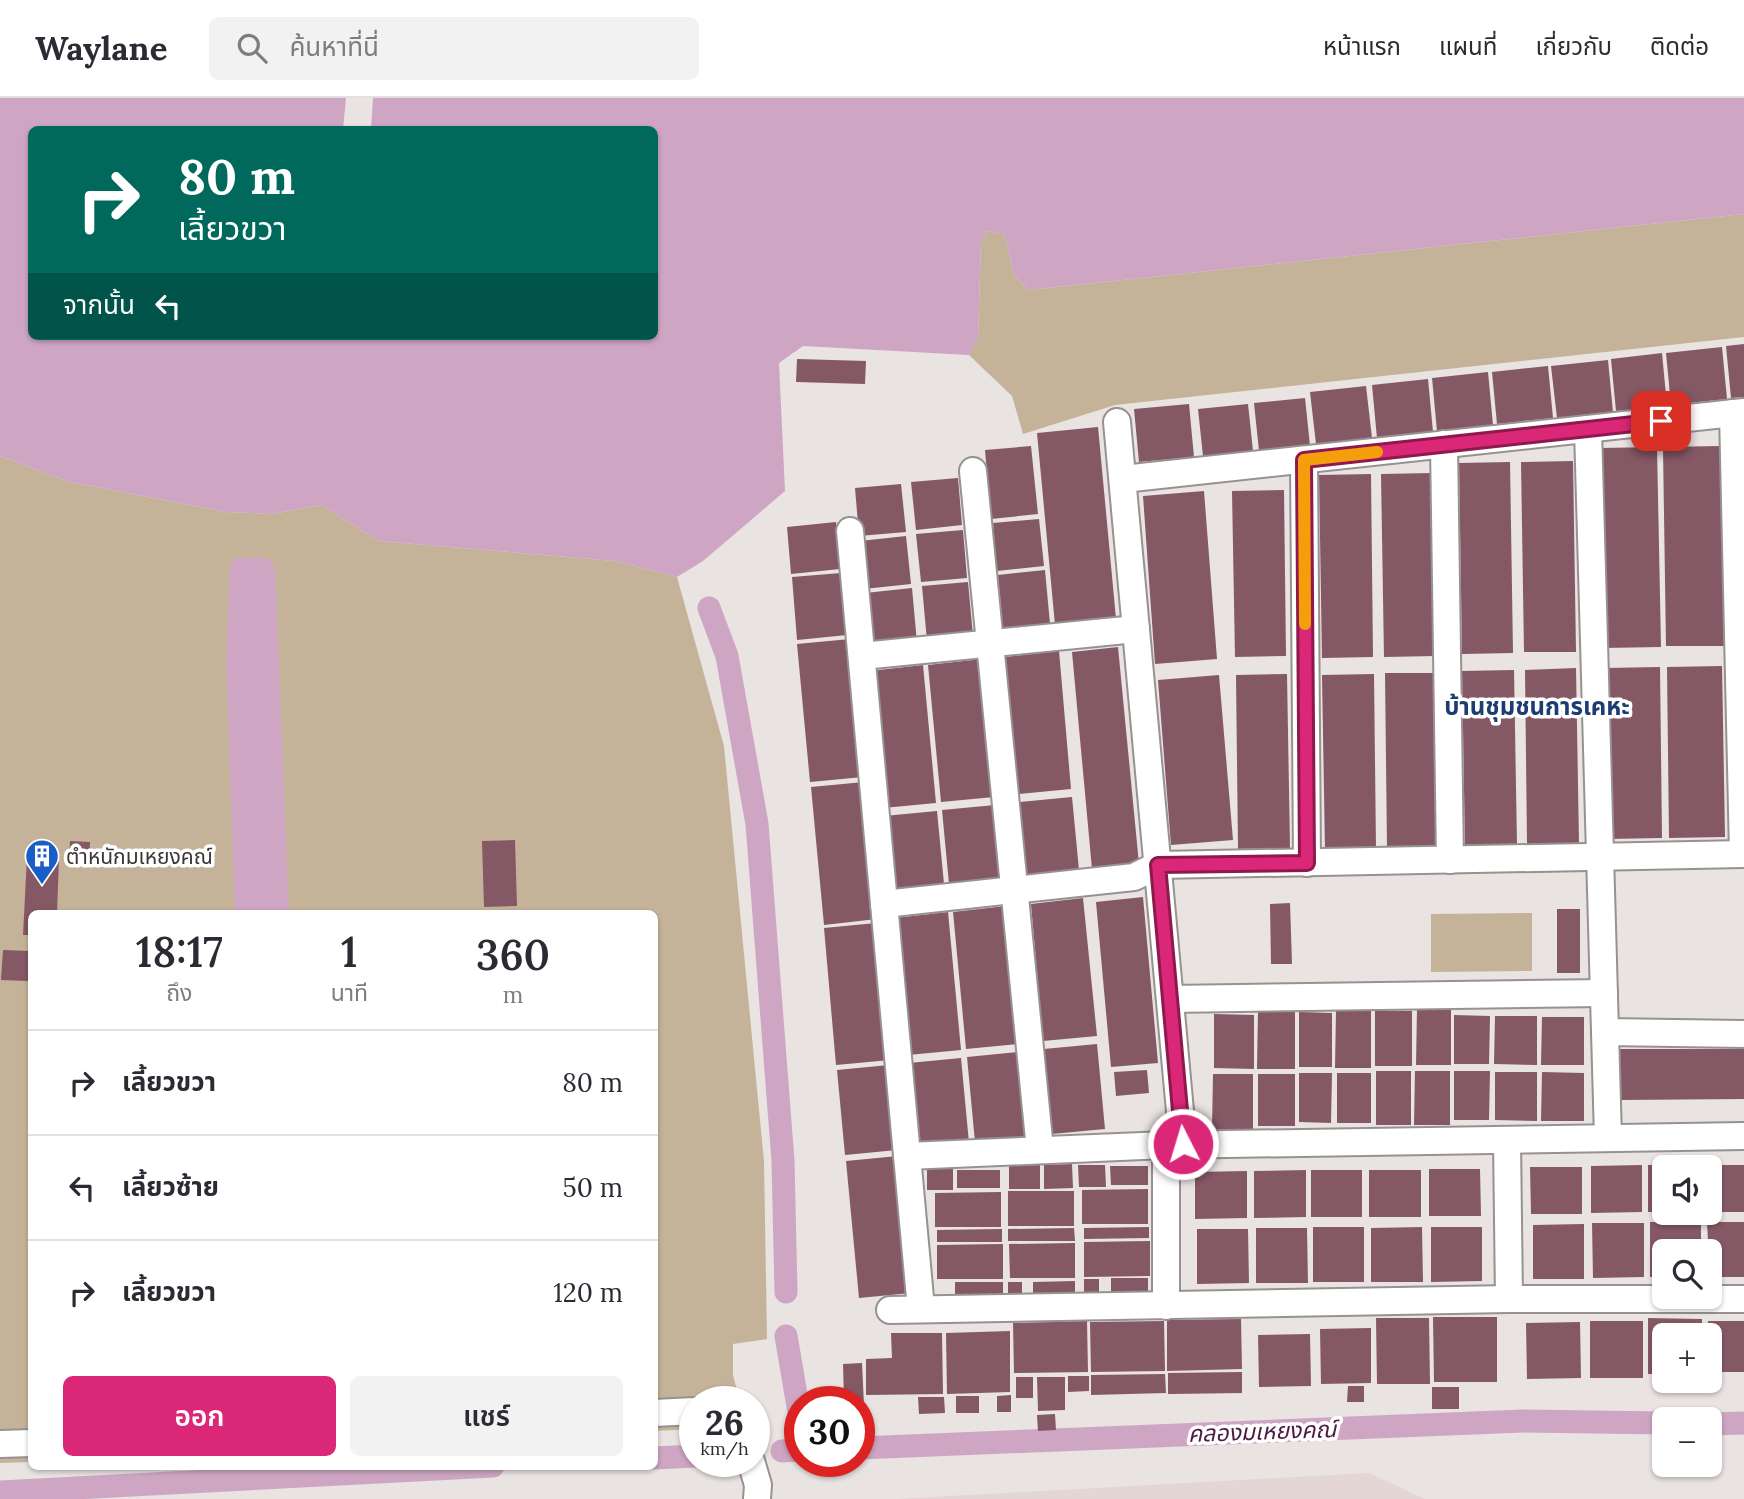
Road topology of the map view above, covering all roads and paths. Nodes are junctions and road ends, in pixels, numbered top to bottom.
1 (1738, 413) edge
2 (1117, 422) dead end
3 (1588, 429) junction
4 (1444, 444) junction
5 (1304, 460) junction
6 (973, 471) dead end
7 (1123, 479) junction
8 (850, 531) dead end
9 (1136, 629) junction
10 (990, 643) junction
11 (862, 656) junction
12 (1744, 855) edge
13 (1601, 857) junction
14 (1450, 860) junction
15 (1307, 863) junction
16 (1158, 865) junction
17 (1014, 890) junction
18 (884, 904) junction
19 (1604, 993) junction
20 (1170, 999) junction
21 (1605, 1032) junction
22 (1744, 1034) edge
23 (1744, 1136) edge
24 (1608, 1138) junction
25 (1507, 1140) junction
26 (1175, 1144) junction
27 (1040, 1150) junction
28 (907, 1156) junction
29 (1508, 1299) junction
30 (1744, 1299) edge
31 (1166, 1306) junction
32 (921, 1309) junction
33 (890, 1310) dead end
34 (679, 1412) edge
35 (658, 1413) edge
36 (28, 1443) edge
37 (0, 1444) edge
38 (756, 1477) edge
39 (757, 1499) edge

1 - 3 street
1 - 12 street
2 - 7 street
3 - 4 street
3 - 13 street
4 - 5 street
4 - 14 street
5 - 7 street
5 - 15 street
6 - 10 street
7 - 9 street
8 - 11 street
9 - 10 street
9 - 16 street
10 - 11 street
10 - 17 street
11 - 18 street
12 - 13 street
13 - 14 street
13 - 19 street
14 - 15 street
15 - 16 street
16 - 17 street
16 - 20 street
17 - 18 street
17 - 27 street
18 - 28 street
19 - 20 street
19 - 21 street
20 - 26 street
21 - 22 street
21 - 24 street
23 - 24 street
24 - 25 street
25 - 26 street
25 - 29 street
26 - 27 street
26 - 31 street
27 - 28 street
28 - 32 street
29 - 30 street
29 - 31 street
31 - 32 street
32 - 33 street
34 - 35 street
36 - 37 street
38 - 39 street

